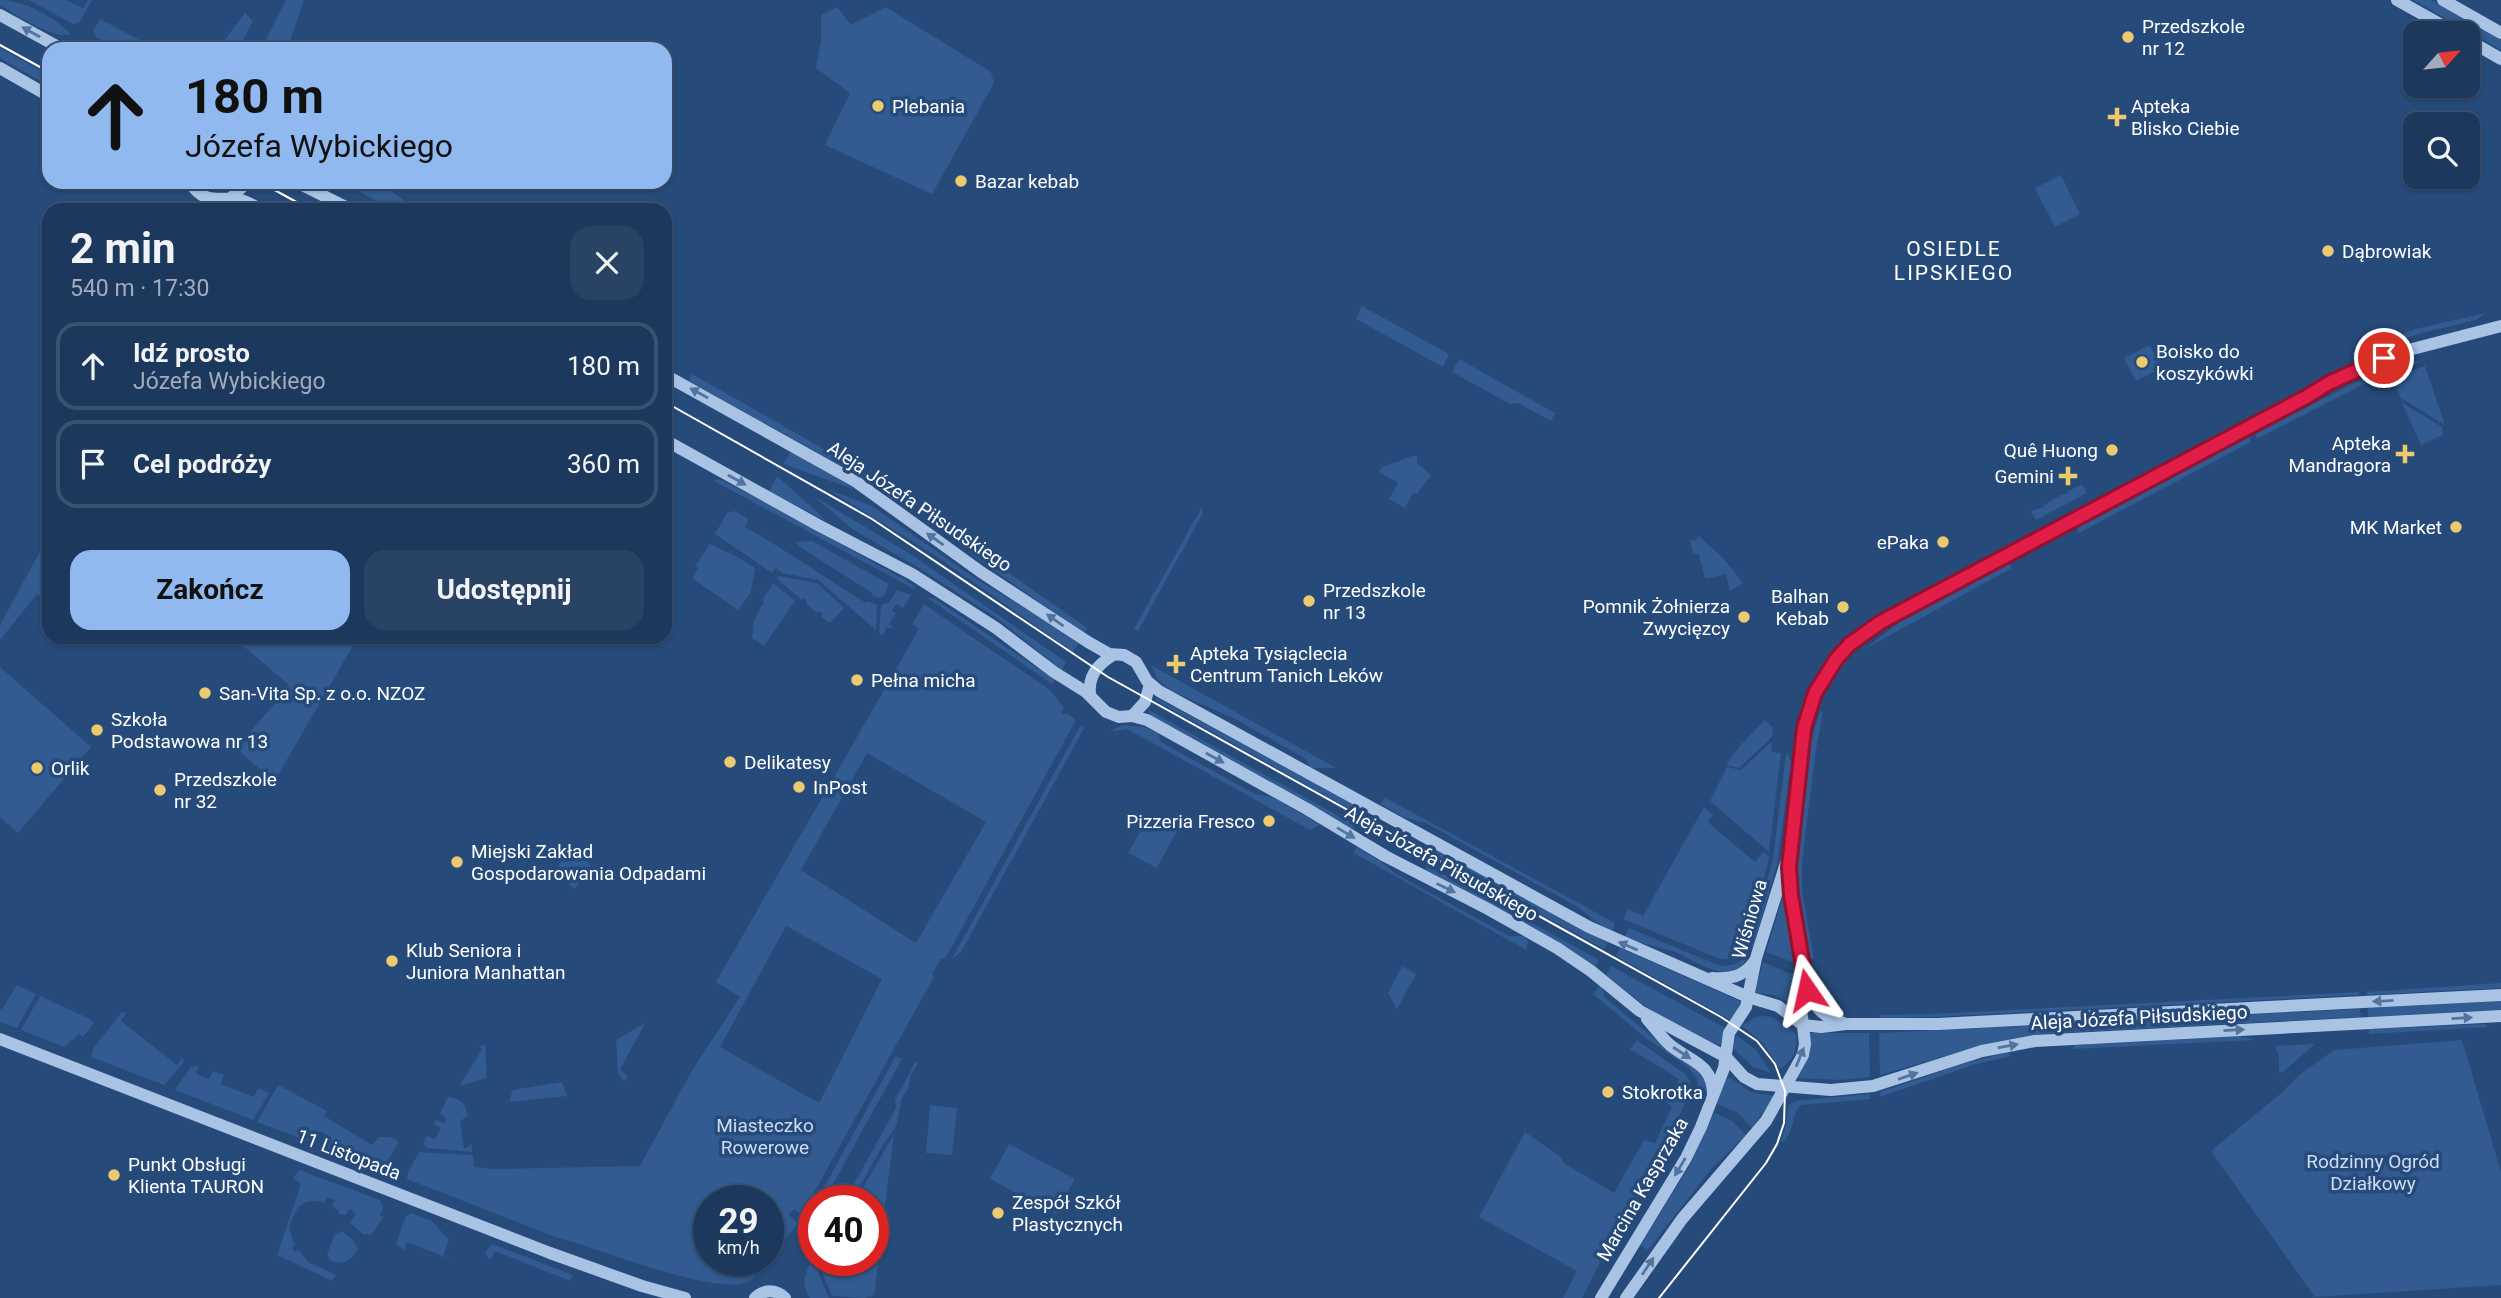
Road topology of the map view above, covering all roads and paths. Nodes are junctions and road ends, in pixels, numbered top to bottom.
1 (2397, 0) edge
2 (2443, 0) edge
3 (0, 15) edge
4 (2435, 21) edge
5 (2501, 33) edge
6 (49, 42) edge
7 (2480, 47) edge
8 (2501, 59) edge
9 (0, 68) edge
10 (42, 92) edge
11 (197, 189) edge
12 (240, 189) edge
13 (310, 189) edge
14 (229, 200) junction
15 (247, 203) edge
16 (338, 203) edge
17 (2501, 326) edge
18 (672, 379) edge
19 (672, 444) edge
20 (1113, 655) junction
21 (1150, 684) junction
22 (1090, 695) junction
23 (1132, 716) junction
24 (1789, 852) junction
25 (1756, 958) junction
26 (1803, 973) junction
27 (1702, 977) junction
28 (2501, 995) edge
29 (1748, 997) junction
30 (1640, 1011) junction
31 (2501, 1016) edge
32 (1846, 1024) junction
33 (1803, 1025) junction
34 (0, 1039) edge
35 (1726, 1057) junction
36 (1786, 1087) junction
37 (1712, 1098) junction
38 (685, 1298) edge
39 (755, 1298) edge
40 (785, 1298) edge
41 (1601, 1298) edge
42 (1626, 1298) edge

1 - 4 street
2 - 5 street
6 -> 3 street
7 - 8 street
9 - 10 street
11 - 14 street
12 - 14 street
13 - 16 street
14 - 15 street
17 - 24 street, Wiśniowa
20 -> 18 street, Aleja Józefa Piłsudskiego
19 -> 22 street
20 - 21 street
20 - 22 street
21 - 23 street
27 -> 21 street, Aleja Józefa Piłsudskiego
22 - 23 street
23 -> 30 street, Aleja Józefa Piłsudskiego
24 - 25 street, Wiśniowa
24 - 26 street, Wiśniowa
25 - 27 street
25 - 29 street, Wiśniowa
26 - 32 street
26 - 33 street, Wiśniowa
27 - 29 street, Aleja Józefa Piłsudskiego
28 -> 32 street, Aleja Józefa Piłsudskiego
29 - 33 street
29 - 35 street
30 - 35 street, Aleja Józefa Piłsudskiego
30 -> 37 street
36 -> 31 street, Aleja Józefa Piłsudskiego
32 - 33 street, Aleja Józefa Piłsudskiego
36 -> 33 street
34 - 38 street, 11 Listopada
35 - 36 street
35 - 37 street, Marcina Kasprzaka
42 -> 36 street
37 -> 41 street, Marcina Kasprzaka
39 - 40 street

